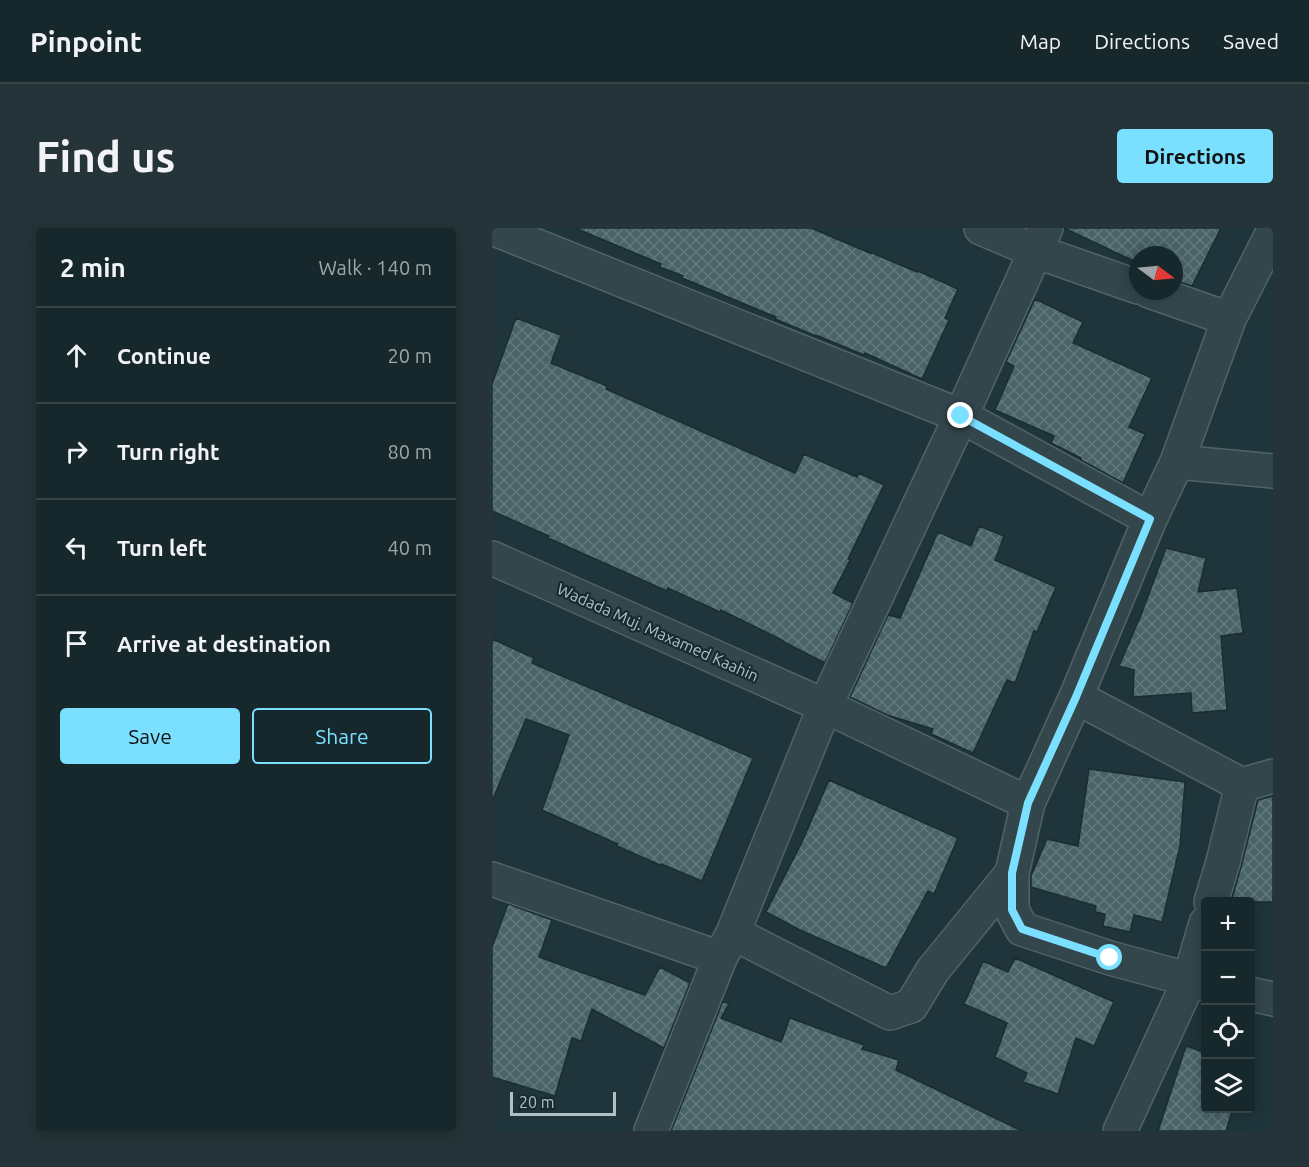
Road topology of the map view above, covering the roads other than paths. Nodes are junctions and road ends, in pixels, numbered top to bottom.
1 (492, 228) edge
2 (981, 228) edge
3 (1273, 232) edge
4 (1041, 240) edge
5 (1129, 283) edge
6 (1175, 300) edge
7 (1229, 319) junction
8 (961, 416) junction
9 (1177, 462) junction
10 (1273, 471) edge
11 (1150, 519) junction
12 (492, 558) edge
13 (1076, 697) junction
14 (825, 706) junction
15 (1273, 776) edge
16 (1242, 785) junction
17 (1028, 803) junction
18 (1012, 873) junction
19 (492, 879) edge
20 (1212, 897) edge
21 (727, 945) junction
22 (1202, 951) edge
23 (1197, 983) edge
24 (1255, 995) edge
25 (1273, 999) edge
26 (651, 1131) edge
27 (1120, 1131) edge

1 - 8 street
2 - 4 street
3 - 7 street
4 - 5 street
4 - 8 street
6 - 7 street
7 - 9 street
8 - 11 street
8 - 14 street
9 - 10 street
9 - 11 street
11 - 13 street
12 - 14 street, Wadada Muj. Maxamed Kaahin
13 - 16 street
13 - 17 street
14 - 17 street, Wadada Muj. Maxamed Kaahin
14 - 21 street
15 - 16 street
16 - 20 street
17 - 18 street
18 - 21 street
18 - 23 street
19 - 21 street
21 - 26 street
22 - 23 street
23 - 27 street
24 - 25 street

